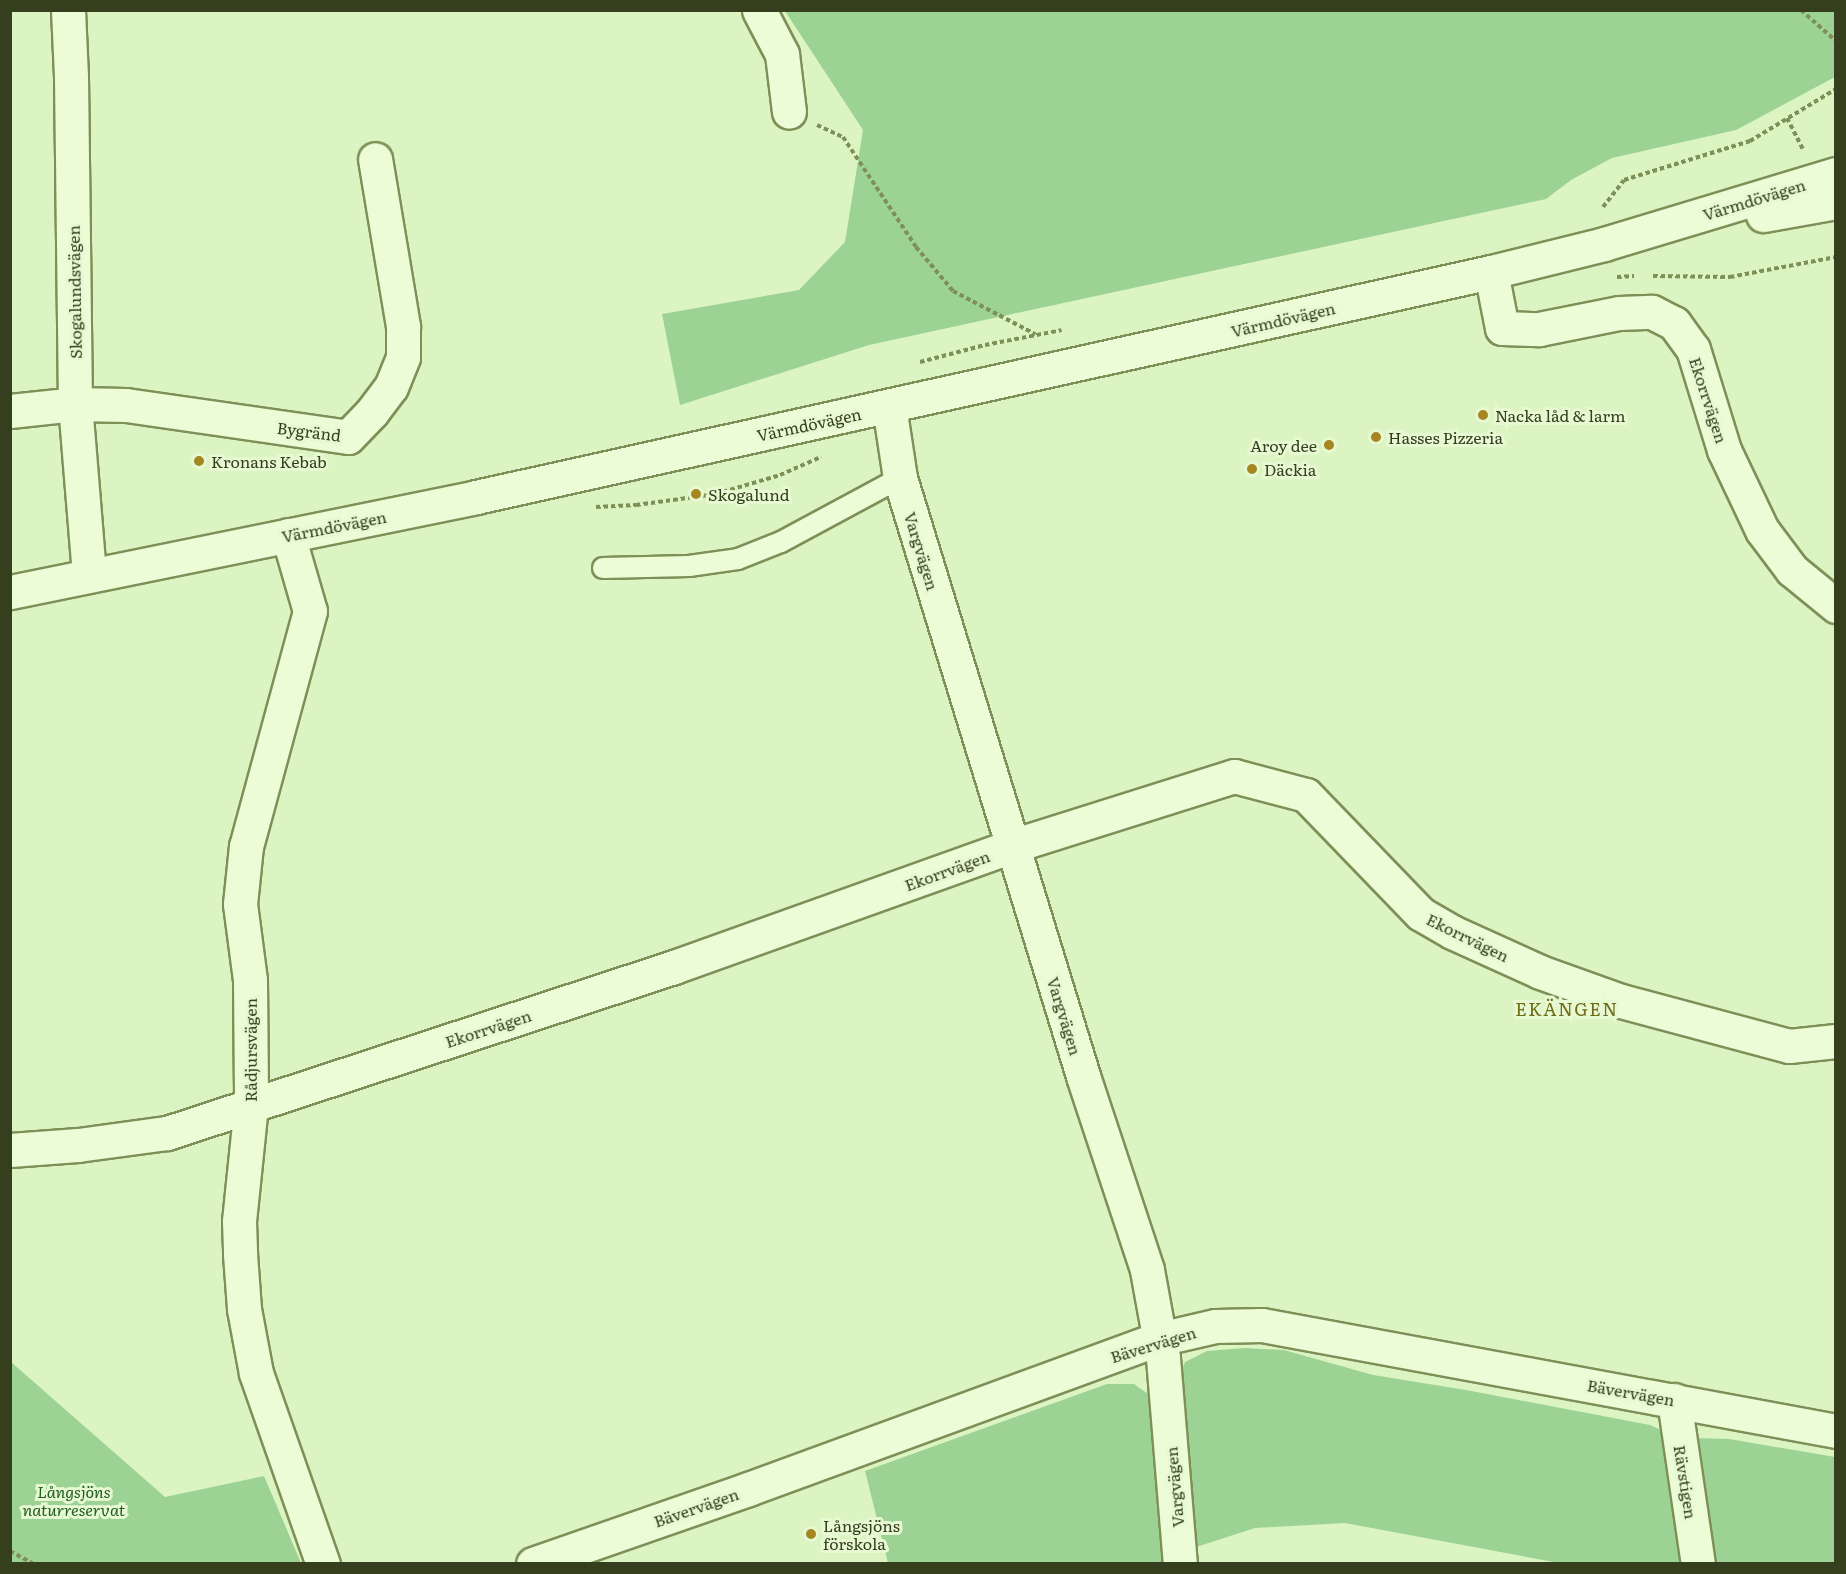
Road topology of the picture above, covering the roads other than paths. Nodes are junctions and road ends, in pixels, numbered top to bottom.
1 (68, 10) edge
2 (759, 10) edge
3 (789, 112) dead end
4 (375, 159) dead end
5 (1836, 174) edge
6 (1836, 202) edge
7 (1605, 244) junction
8 (1491, 272) junction
9 (75, 404) junction
10 (889, 406) junction
11 (10, 411) edge
12 (900, 478) junction
13 (288, 535) junction
14 (603, 568) dead end
15 (89, 574) junction
16 (10, 592) edge
17 (1836, 606) edge
18 (1012, 846) junction
19 (1836, 1041) edge
20 (250, 1105) junction
21 (10, 1150) edge
22 (1160, 1339) junction
23 (1674, 1400) junction
24 (1836, 1431) edge
25 (323, 1563) edge
26 (532, 1563) edge
27 (1180, 1563) edge
28 (1698, 1563) edge

1 - 9 street, Skogalundsvägen
2 - 3 street
4 - 9 street, Bygränd
5 - 7 street, Värmdövägen
6 - 7 street, Värmdövägen
7 - 8 street, Värmdövägen
8 - 10 street, Värmdövägen
8 - 17 street, Ekorrvägen
9 - 11 street, Bygränd
9 - 15 street, Skogalundsvägen
10 - 12 street, Vargvägen
10 - 13 street, Värmdövägen
12 - 14 lane
12 - 18 street, Vargvägen
13 - 15 street, Värmdövägen
13 - 20 street, Rådjursvägen
15 - 16 street, Värmdövägen
18 - 19 street, Ekorrvägen
18 - 20 street, Ekorrvägen
18 - 22 street, Vargvägen
20 - 21 street, Ekorrvägen
20 - 25 street, Rådjursvägen
22 - 23 street, Bävervägen
22 - 26 street, Bävervägen
22 - 27 street, Vargvägen
23 - 24 street, Bävervägen
23 - 28 street, Rävstigen

